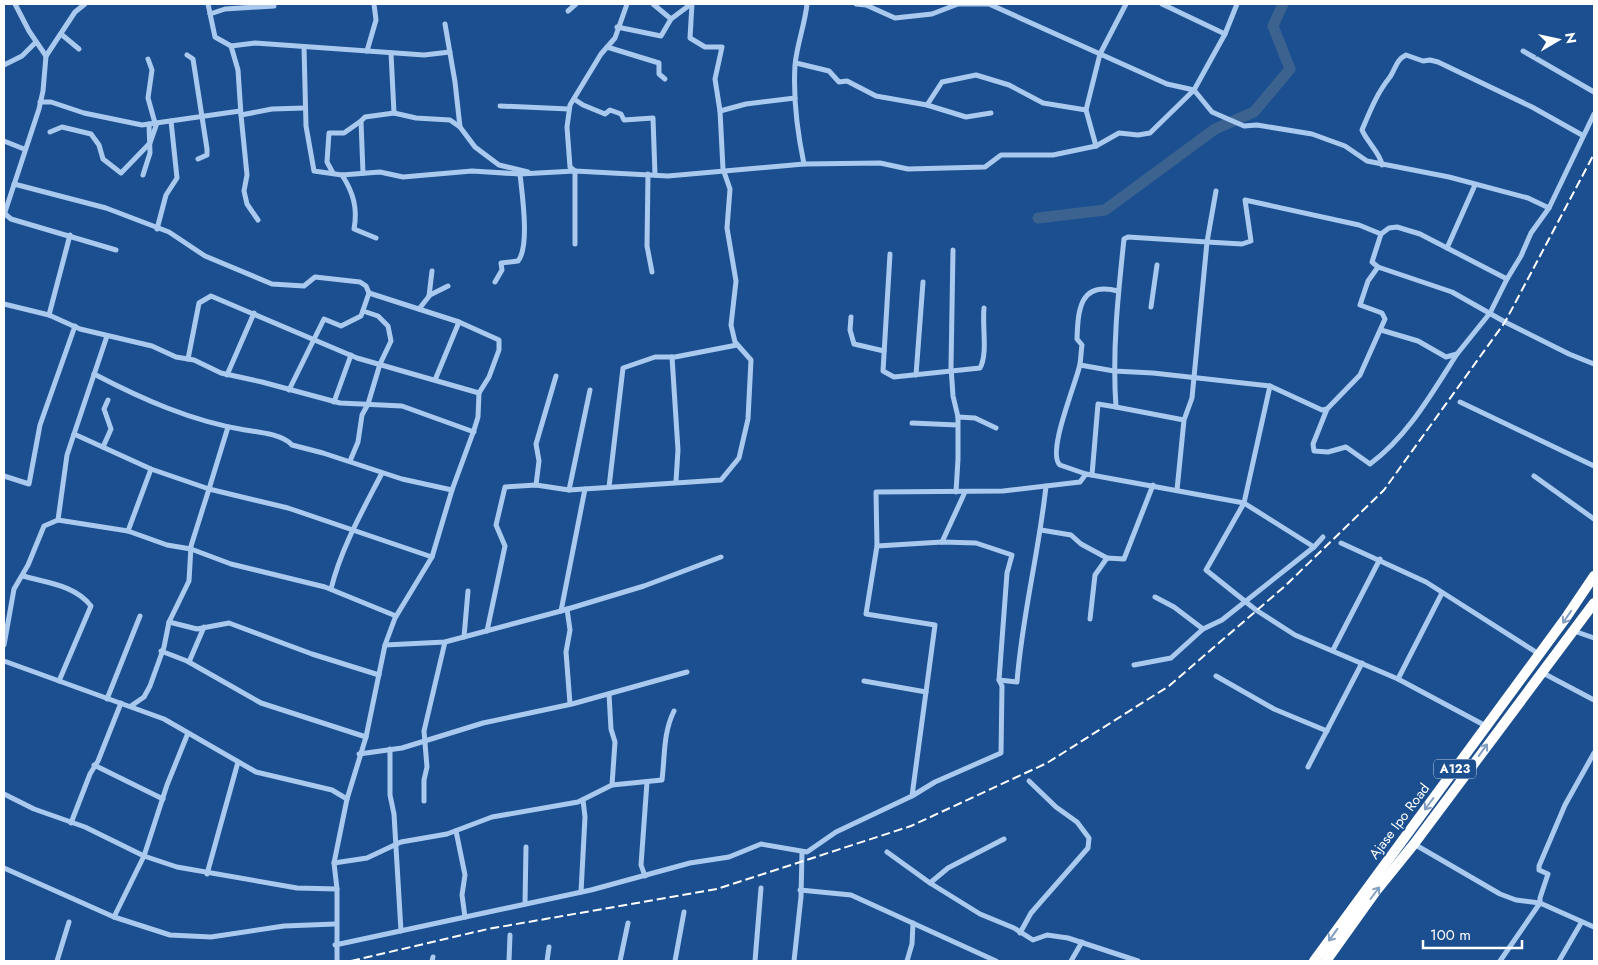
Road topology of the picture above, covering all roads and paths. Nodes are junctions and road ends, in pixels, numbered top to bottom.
1 (15, 4) edge
2 (84, 4) edge
3 (208, 4) edge
4 (374, 4) edge
5 (576, 4) edge
6 (627, 4) edge
7 (653, 4) edge
8 (692, 4) edge
9 (806, 4) edge
10 (856, 4) edge
11 (864, 4) edge
12 (1126, 4) edge
13 (1162, 4) edge
14 (1237, 4) edge
15 (274, 6) dead end
16 (568, 11) dead end
17 (210, 14) junction
18 (671, 19) junction
19 (445, 24) dead end
20 (617, 27) junction
21 (61, 34) junction
22 (1225, 34) junction
23 (36, 42) junction
24 (231, 46) junction
25 (304, 47) junction
26 (607, 47) junction
27 (79, 49) dead end
28 (367, 51) junction
29 (1523, 51) dead end
30 (450, 52) junction
31 (391, 53) junction
32 (1100, 54) junction
33 (187, 55) dead end
34 (46, 56) junction
35 (148, 59) dead end
36 (796, 63) junction
37 (4, 65) edge
38 (665, 78) dead end
39 (1194, 90) junction
40 (1594, 92) edge
41 (795, 98) junction
42 (574, 99) junction
43 (40, 102) junction
44 (927, 104) junction
45 (500, 106) dead end
46 (305, 108) junction
47 (569, 110) junction
48 (1086, 110) junction
49 (720, 111) junction
50 (241, 113) junction
51 (394, 113) junction
52 (991, 113) dead end
53 (1594, 114) edge
54 (203, 116) junction
55 (171, 120) junction
56 (361, 121) junction
57 (156, 123) junction
58 (149, 124) junction
59 (460, 127) junction
60 (50, 132) dead end
61 (1582, 135) junction
62 (4, 141) edge
63 (150, 143) junction
64 (1096, 146) junction
65 (24, 149) junction
66 (198, 159) dead end
67 (804, 164) junction
68 (1382, 165) junction
69 (722, 169) junction
70 (575, 171) junction
71 (364, 173) junction
72 (333, 174) junction
73 (520, 174) junction
74 (532, 174) junction
75 (648, 174) junction
76 (342, 175) junction
77 (655, 175) junction
78 (143, 176) dead end
79 (14, 184) junction
80 (1474, 185) junction
81 (1216, 191) dead end
82 (1549, 208) junction
83 (4, 213) edge
84 (258, 220) dead end
85 (157, 228) junction
86 (1381, 234) junction
87 (70, 235) junction
88 (376, 238) dead end
89 (1207, 242) junction
90 (575, 244) dead end
91 (1447, 248) junction
92 (116, 250) dead end
93 (953, 250) dead end
94 (890, 254) dead end
95 (1156, 265) dead end
96 (1378, 267) junction
97 (432, 271) dead end
98 (652, 272) dead end
99 (1507, 279) junction
100 (494, 282) dead end
101 (923, 282) dead end
102 (448, 286) dead end
103 (1118, 291) junction
104 (369, 293) junction
105 (429, 296) junction
106 (4, 304) edge
107 (1152, 307) dead end
108 (984, 308) dead end
109 (419, 309) junction
110 (363, 311) junction
111 (254, 313) junction
112 (1490, 313) junction
113 (48, 315) junction
114 (851, 317) dead end
115 (459, 322) junction
116 (75, 326) junction
117 (1381, 330) junction
118 (107, 336) junction
119 (314, 339) junction
120 (737, 345) junction
121 (884, 351) junction
122 (1457, 354) junction
123 (351, 355) junction
124 (672, 357) junction
125 (188, 359) junction
126 (380, 364) junction
127 (1594, 364) edge
128 (1080, 365) junction
129 (1114, 371) junction
130 (951, 372) junction
131 (94, 374) junction
132 (227, 374) junction
133 (916, 375) junction
134 (556, 376) dead end
135 (1194, 377) junction
136 (435, 380) junction
137 (1270, 386) junction
138 (290, 390) junction
139 (590, 390) dead end
140 (479, 393) junction
141 (108, 400) dead end
142 (334, 402) junction
143 (1460, 402) dead end
144 (368, 404) junction
145 (1116, 407) junction
146 (1327, 408) junction
147 (958, 417) junction
148 (1184, 420) junction
149 (912, 423) dead end
150 (957, 425) junction
151 (228, 426) junction
152 (996, 428) dead end
153 (474, 432) junction
154 (74, 434) junction
155 (103, 447) junction
156 (350, 462) junction
157 (1594, 466) edge
158 (151, 469) junction
159 (382, 473) junction
160 (1089, 475) junction
161 (4, 476) edge
162 (1534, 476) dead end
163 (676, 482) junction
164 (536, 485) junction
165 (1046, 486) junction
166 (1153, 486) junction
167 (609, 487) junction
168 (209, 489) junction
169 (585, 489) junction
170 (452, 490) junction
171 (569, 490) junction
172 (1177, 490) junction
173 (956, 492) junction
174 (965, 492) junction
175 (1244, 502) junction
176 (58, 520) junction
177 (1594, 520) edge
178 (354, 529) junction
179 (1041, 530) junction
180 (128, 531) junction
181 (1323, 536) dead end
182 (942, 542) junction
183 (1341, 543) dead end
184 (876, 546) junction
185 (1314, 547) junction
186 (191, 548) junction
187 (432, 557) junction
188 (721, 557) dead end
189 (1107, 558) junction
190 (1380, 559) junction
191 (23, 576) junction
192 (1594, 576) edge
193 (331, 589) junction
194 (468, 591) dead end
195 (1442, 593) junction
196 (1582, 594) junction
197 (1154, 597) dead end
198 (1244, 602) junction
199 (1594, 603) edge
200 (564, 610) junction
201 (6, 613) edge
202 (140, 616) dead end
203 (396, 616) junction
204 (1090, 619) dead end
205 (169, 622) junction
206 (204, 627) junction
207 (1203, 629) junction
208 (487, 631) junction
209 (1574, 631) junction
210 (464, 636) junction
211 (1594, 638) edge
212 (445, 642) junction
213 (4, 645) edge
214 (385, 645) junction
215 (1333, 650) junction
216 (162, 651) junction
217 (1540, 654) junction
218 (4, 661) edge
219 (189, 662) junction
220 (1362, 663) junction
221 (1134, 666) dead end
222 (686, 672) dead end
223 (1540, 672) junction
224 (379, 675) junction
225 (1216, 676) dead end
226 (864, 680) dead end
227 (999, 680) junction
228 (1398, 680) junction
229 (59, 681) junction
230 (926, 692) junction
231 (608, 694) junction
232 (107, 699) junction
233 (1594, 700) edge
234 (121, 703) junction
235 (570, 704) junction
236 (131, 706) junction
237 (674, 711) dead end
238 (1487, 726) junction
239 (1327, 731) junction
240 (188, 733) junction
241 (366, 737) junction
242 (425, 739) junction
243 (390, 749) junction
244 (1594, 753) edge
245 (359, 754) junction
246 (238, 762) junction
247 (94, 766) junction
248 (1308, 767) dead end
249 (1029, 781) dead end
250 (648, 782) junction
251 (612, 785) junction
252 (4, 794) edge
253 (912, 796) junction
254 (163, 799) junction
255 (347, 800) junction
256 (583, 800) junction
257 (424, 801) dead end
258 (71, 823) junction
259 (456, 830) junction
260 (1004, 839) dead end
261 (396, 844) junction
262 (1414, 844) junction
263 (526, 847) dead end
264 (802, 852) junction
265 (887, 852) dead end
266 (144, 856) junction
267 (334, 863) junction
268 (4, 868) edge
269 (207, 874) junction
270 (645, 876) junction
271 (930, 883) junction
272 (761, 888) dead end
273 (337, 889) junction
274 (800, 890) junction
275 (581, 892) junction
276 (1540, 903) junction
277 (525, 904) junction
278 (684, 912) dead end
279 (114, 917) junction
280 (465, 917) junction
281 (69, 922) dead end
282 (628, 923) dead end
283 (913, 923) junction
284 (1581, 923) junction
285 (335, 924) junction
286 (1594, 926) edge
287 (401, 932) junction
288 (1020, 934) junction
289 (510, 935) dead end
290 (1082, 942) junction
291 (336, 945) junction
292 (549, 947) dead end
293 (57, 961) edge
294 (337, 961) edge
295 (509, 961) edge
296 (547, 961) edge
297 (620, 961) edge
298 (675, 961) edge
299 (755, 961) edge
300 (794, 961) edge
301 (907, 961) edge
302 (996, 961) edge
303 (1072, 961) edge
304 (1138, 961) edge
305 (1314, 961) edge
306 (1326, 961) edge
307 (1500, 961) edge
308 (1559, 961) edge

1 - 23 street
2 - 21 street
3 - 17 street
4 - 28 street
5 - 16 street
6 - 20 street
7 - 18 street
8 - 18 street
8 - 49 street
9 - 36 street
10 - 11 street
11 - 32 street
12 - 32 street
13 - 22 street
14 - 22 street
15 - 17 street
17 - 24 street
18 - 20 street
19 - 30 street
20 - 26 street
21 - 27 street
21 - 34 street
22 - 39 street
23 - 34 street
23 - 37 street
24 - 25 street
24 - 50 street
25 - 28 street
25 - 46 street
26 - 38 street
26 - 42 street
28 - 31 street
29 - 40 street
30 - 31 street
30 - 59 street
31 - 51 street
32 - 39 street
32 - 48 street
33 - 54 street
34 - 43 street
35 - 57 street
36 - 41 street
36 - 44 street
39 - 64 street
39 - 68 street
41 - 49 street
41 - 67 street
42 - 47 street
42 - 77 street
43 - 58 street
43 - 65 street
44 - 48 street
44 - 52 street
45 - 47 street
46 - 50 street
46 - 72 street
47 - 70 street
48 - 64 street
49 - 69 street
50 - 54 street
50 - 84 street
51 - 56 street
51 - 59 street
53 - 61 street
54 - 55 street
54 - 66 street
55 - 57 street
55 - 85 street
56 - 71 street
56 - 72 street
57 - 58 street
57 - 63 street
58 - 63 street
59 - 74 street
60 - 63 street
61 - 68 street
61 - 82 street
62 - 65 street
63 - 78 street
64 - 67 street
65 - 79 street
67 - 69 street
68 - 80 street
69 - 77 street
69 - 120 street
70 - 74 street
70 - 75 street
70 - 90 street
71 - 73 street
71 - 76 street
72 - 76 street
73 - 74 street
73 - 100 street
75 - 77 street
75 - 98 street
76 - 88 street
79 - 83 street
79 - 85 street
80 - 82 street
80 - 91 street
81 - 89 street
82 - 99 street
83 - 87 street
85 - 104 street
86 - 89 street
86 - 91 street
86 - 96 street
87 - 92 street
87 - 113 street
89 - 103 street
89 - 135 street
91 - 99 street
93 - 130 street
94 - 121 street
95 - 107 street
96 - 112 street
96 - 117 street
97 - 105 street
99 - 112 street
101 - 133 street
102 - 105 street
103 - 128 street
103 - 129 street
104 - 109 street
104 - 110 street
105 - 109 street
106 - 113 street
108 - 130 street
109 - 115 street
110 - 119 street
110 - 126 street
111 - 119 street
111 - 125 street
111 - 132 street
112 - 122 street
112 - 127 street
113 - 116 street
114 - 121 street
115 - 136 street
115 - 140 street
116 - 118 street
116 - 161 street
117 - 122 street
117 - 146 street
118 - 125 street
118 - 131 street
119 - 123 street
119 - 138 street
120 - 124 street
120 - 163 street
121 - 133 street
122 - 146 street
123 - 126 street
123 - 142 street
124 - 163 street
124 - 167 street
125 - 132 street
126 - 136 street
126 - 144 street
128 - 129 street
128 - 160 street
129 - 135 street
129 - 145 street
130 - 133 street
130 - 147 street
131 - 151 street
131 - 154 street
132 - 138 street
134 - 164 street
135 - 137 street
135 - 148 street
136 - 140 street
137 - 146 street
137 - 175 street
138 - 142 street
139 - 171 street
140 - 153 street
141 - 155 street
142 - 144 street
143 - 157 street
144 - 153 street
144 - 156 street
145 - 148 street
145 - 160 street
147 - 150 street
147 - 152 street
148 - 172 street
149 - 150 street
150 - 173 street
151 - 156 street
151 - 168 street
153 - 170 street
154 - 155 street
154 - 176 street
155 - 158 street
156 - 159 street
158 - 168 street
158 - 180 street
159 - 170 street
159 - 178 street
160 - 165 street
160 - 166 street
162 - 177 street
163 - 167 street
164 - 171 street
164 - 208 street
165 - 174 street
165 - 179 street
166 - 172 street
166 - 189 street
167 - 169 street
168 - 178 street
168 - 186 street
169 - 171 street
169 - 200 street
170 - 187 street
172 - 175 street
173 - 174 street
173 - 184 street
174 - 182 street
175 - 185 street
175 - 198 street
176 - 180 street
176 - 191 street
178 - 187 street
178 - 193 street
179 - 189 street
179 - 227 street
180 - 186 street
181 - 185 street
182 - 184 street
182 - 227 street
183 - 190 street
184 - 230 street
185 - 198 street
186 - 193 street
186 - 205 street
187 - 203 street
188 - 200 street
189 - 204 street
190 - 195 street
190 - 215 street
191 - 201 street
191 - 229 street
192 - 196 highway, Ajase Ipo Road / A123
193 - 203 street
194 - 210 street
195 - 217 street
195 - 228 street
196 - 199 highway
196 -> 217 highway, Ajase Ipo Road / A123
197 - 207 street
198 - 207 street
198 - 215 street
199 - 209 highway, Ajase Ipo Road / A123
200 - 208 street
200 - 235 street
201 - 213 street
202 - 232 street
203 - 214 street
205 - 206 street
205 - 216 street
206 - 219 street
206 - 224 street
207 - 221 street
208 - 210 street
209 - 211 street
209 - 223 highway, Ajase Ipo Road / A123
210 - 212 street
212 - 214 street
212 - 242 street
214 - 224 street
215 - 220 street
216 - 219 street
216 - 236 street
217 - 238 highway, Ajase Ipo Road / A123
218 - 229 street
219 - 241 street
220 - 228 street
220 - 239 street
222 - 231 street
223 - 233 street
262 -> 223 highway, Ajase Ipo Road / A123
224 - 241 street
225 - 239 street
226 - 230 street
227 - 253 street
228 - 238 street
229 - 232 street
230 - 253 street
231 - 235 street
231 - 251 street
232 - 234 street
234 - 236 street
234 - 247 street
235 - 242 street
236 - 240 street
237 - 250 street
238 -> 305 highway, Ajase Ipo Road / A123
239 - 248 street
240 - 246 street
240 - 254 street
241 - 245 street
242 - 243 street
242 - 257 street
243 - 245 street
243 - 261 street
244 - 276 street
245 - 255 street
246 - 255 street
246 - 269 street
247 - 254 street
247 - 258 street
249 - 288 street
250 - 251 street
250 - 270 street
251 - 256 street
252 - 258 street
253 - 264 street
254 - 266 street
255 - 267 street
256 - 259 street
256 - 275 street
258 - 266 street
259 - 261 street
259 - 280 street
260 - 271 street
261 - 267 street
261 - 287 street
262 - 276 street
306 -> 262 highway, Ajase Ipo Road / A123
263 - 277 street
264 - 270 street
264 - 274 street
265 - 271 street
266 - 269 street
266 - 279 street
267 - 273 street
268 - 279 street
269 - 273 street
270 - 275 street
271 - 288 street
272 - 299 street
273 - 285 street
274 - 283 street
274 - 300 street
275 - 277 street
276 - 284 street
276 - 307 street
277 - 280 street
278 - 298 street
279 - 285 street
280 - 287 street
281 - 293 street
282 - 297 street
283 - 301 street
283 - 302 street
284 - 286 street
284 - 308 street
285 - 291 street
287 - 291 street
288 - 290 street
289 - 295 street
290 - 303 street
290 - 304 street
291 - 294 street
292 - 296 street

